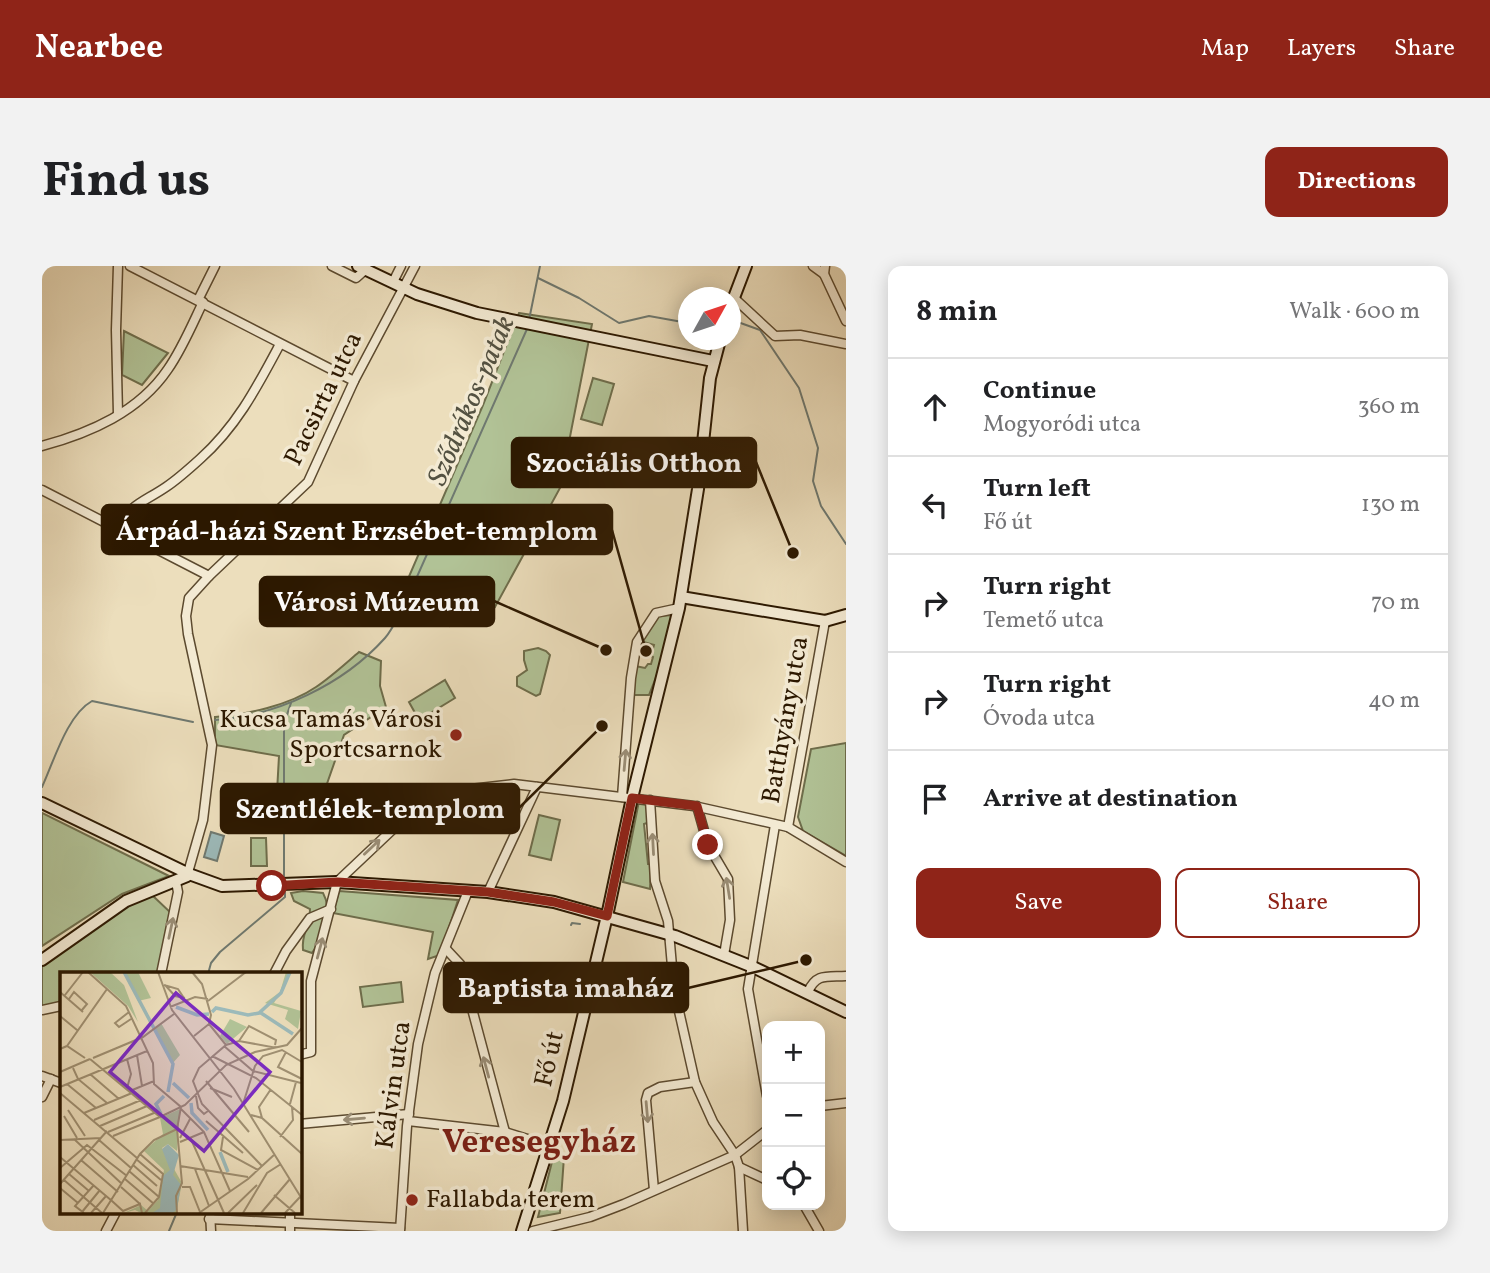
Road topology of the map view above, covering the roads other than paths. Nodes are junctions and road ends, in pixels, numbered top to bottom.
1 (118, 266) edge
2 (130, 266) edge
3 (215, 266) edge
4 (332, 266) edge
5 (401, 266) edge
6 (415, 266) edge
7 (746, 266) edge
8 (813, 266) edge
9 (362, 268) edge
10 (824, 270) edge
11 (393, 282) junction
12 (738, 287) edge
13 (404, 288) junction
14 (201, 301) junction
15 (741, 310) edge
16 (846, 321) edge
17 (845, 341) edge
18 (279, 344) junction
19 (717, 350) edge
20 (713, 361) junction
21 (354, 381) junction
22 (118, 414) junction
23 (42, 446) edge
24 (42, 490) edge
25 (117, 528) junction
26 (209, 576) junction
27 (680, 602) junction
28 (846, 615) edge
29 (825, 621) junction
30 (537, 787) junction
31 (627, 797) junction
32 (292, 799) dead end
33 (650, 800) junction
34 (42, 803) edge
35 (697, 806) junction
36 (409, 814) junction
37 (775, 825) junction
38 (788, 827) junction
39 (846, 862) edge
40 (188, 875) junction
41 (176, 882) junction
42 (337, 882) junction
43 (468, 891) junction
44 (488, 892) junction
45 (331, 909) junction
46 (607, 916) junction
47 (667, 934) junction
48 (446, 949) junction
49 (724, 955) junction
50 (42, 960) edge
51 (752, 967) junction
52 (161, 972) edge
53 (275, 972) edge
54 (846, 976) edge
55 (808, 992) junction
56 (60, 1006) edge
57 (42, 1010) edge
58 (846, 1012) edge
59 (301, 1054) edge
60 (42, 1076) edge
61 (51, 1079) junction
62 (695, 1082) junction
63 (60, 1083) edge
64 (765, 1084) edge
65 (42, 1097) edge
66 (846, 1103) edge
67 (825, 1105) edge
68 (408, 1118) junction
69 (301, 1124) edge
70 (505, 1132) junction
71 (762, 1134) edge
72 (550, 1146) junction
73 (735, 1155) junction
74 (739, 1167) junction
75 (762, 1178) edge
76 (654, 1190) junction
77 (807, 1210) edge
78 (115, 1214) edge
79 (210, 1215) edge
80 (290, 1227) edge
81 (400, 1230) edge
82 (106, 1231) edge
83 (211, 1231) edge
84 (523, 1231) edge
85 (533, 1231) edge
86 (743, 1231) edge
87 (819, 1231) edge

1 - 22 street
2 - 14 street
3 - 14 street
4 - 9 street
5 - 11 street
6 - 13 street, Pacsirta utca
7 - 12 main road
8 - 10 street
9 - 11 main road
10 - 16 street
11 - 13 main road
13 - 20 main road
13 - 21 street, Pacsirta utca
14 - 18 street
14 - 22 street
15 - 17 street
18 - 21 street
18 - 25 street
19 - 20 main road, Fő út
20 - 27 main road, Fő út
21 - 26 street, Pacsirta utca
22 - 23 street
24 - 25 street
25 - 26 street
26 - 40 street, Pacsirta utca
27 - 29 main road
27 - 31 main road, Fő út
31 -> 27 street, Fő út
28 - 29 main road
29 - 38 street, Batthyány utca
30 - 31 street
30 - 36 street
30 - 44 street
31 - 33 street
31 - 46 main road, Fő út
32 - 36 street
33 - 35 street
47 -> 33 street
34 - 40 main road
35 - 37 street
49 -> 35 street
42 -> 36 street
37 - 38 street
37 - 51 street
38 - 39 street
40 - 41 main road
40 - 42 main road
41 - 50 main road
52 -> 41 street
42 - 43 main road
42 - 45 street
43 - 44 main road
43 - 48 street, Kálvin utca
44 - 46 main road
45 - 53 street
59 -> 45 street
46 - 47 main road
46 - 72 main road, Fő út
47 - 49 main road
47 - 62 street
48 - 68 street, Kálvin utca
70 -> 48 street
49 - 51 main road
51 - 55 main road
51 - 64 street
54 - 55 street
55 - 58 main road
56 - 57 street
60 - 61 street
61 - 63 street
61 - 65 street
62 - 73 street
62 -> 76 street
66 - 67 street
68 -> 69 street
68 - 70 street
68 - 81 street, Kálvin utca
70 - 72 street
71 - 73 street
72 - 84 main road, Fő út
73 - 74 street
73 - 76 street
74 - 75 street
74 - 86 street
76 - 85 street
77 - 87 street
78 - 82 street
79 - 80 street
79 - 83 street
80 - 81 street

